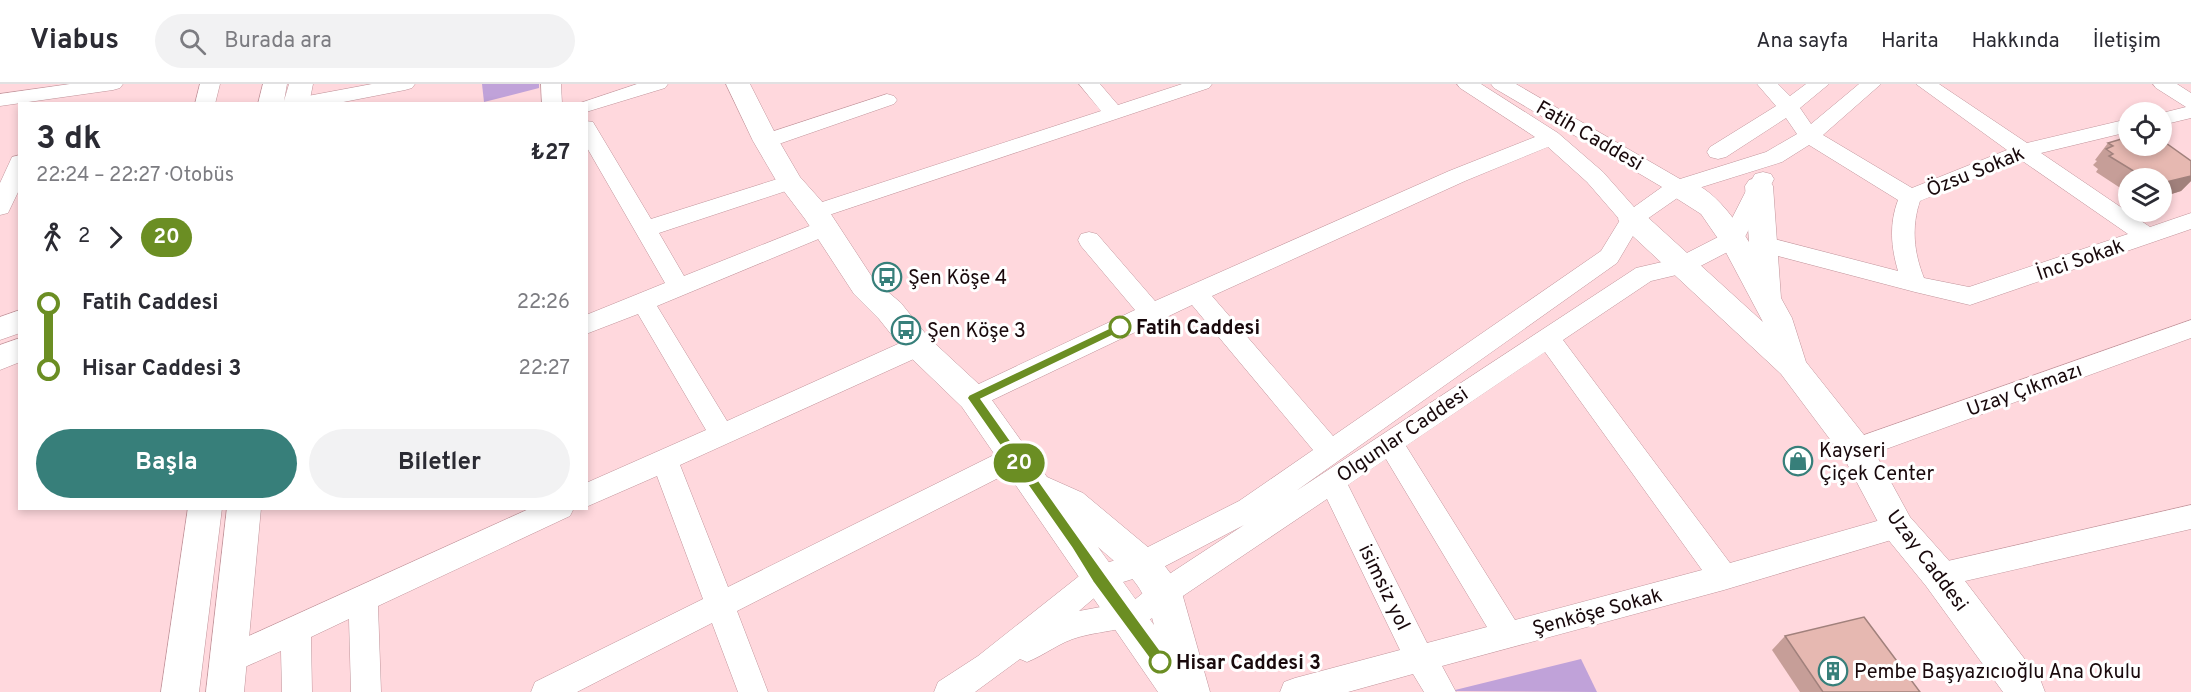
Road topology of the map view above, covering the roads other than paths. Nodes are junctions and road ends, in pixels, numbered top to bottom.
1 (113, 84) edge
2 (210, 84) edge
3 (275, 84) edge
4 (301, 84) edge
5 (405, 84) edge
6 (551, 84) edge
7 (658, 84) edge
8 (738, 84) edge
9 (1089, 84) edge
10 (1202, 84) edge
11 (1467, 84) edge
12 (1501, 84) edge
13 (1767, 84) edge
14 (1819, 84) edge
15 (1871, 84) edge
16 (1926, 84) edge
17 (2163, 84) edge
18 (47, 98) edge
19 (0, 100) edge
20 (887, 100) dead end
21 (206, 102) edge
22 (271, 102) edge
23 (297, 102) edge
24 (308, 102) edge
25 (552, 102) edge
26 (2191, 102) edge
27 (588, 105) edge
28 (1789, 107) junction
29 (2191, 112) edge
30 (1114, 113) junction
31 (2172, 117) edge
32 (2118, 128) edge
33 (588, 130) edge
34 (1809, 136) junction
35 (1551, 138) junction
36 (766, 141) junction
37 (2023, 151) junction
38 (1718, 152) dead end
39 (1774, 157) junction
40 (18, 169) edge
41 (790, 182) junction
42 (1759, 186) junction
43 (1678, 187) junction
44 (1910, 197) junction
45 (5, 217) edge
46 (1632, 219) junction
47 (820, 220) junction
48 (2191, 221) edge
49 (645, 229) junction
50 (2147, 236) junction
51 (1732, 239) junction
52 (1089, 240) dead end
53 (1763, 244) junction
54 (1681, 266) junction
55 (1915, 284) junction
56 (679, 287) junction
57 (1196, 293) junction
58 (643, 302) junction
59 (1768, 302) junction
60 (1151, 313) junction
61 (18, 322) edge
62 (588, 325) edge
63 (0, 329) edge
64 (2191, 329) edge
65 (1548, 338) junction
66 (918, 346) junction
67 (18, 350) edge
68 (0, 357) edge
69 (1792, 366) junction
70 (973, 398) junction
71 (722, 435) junction
72 (1390, 442) junction
73 (1857, 449) junction
74 (665, 460) junction
75 (1331, 466) junction
76 (1024, 471) junction
77 (588, 495) edge
78 (206, 510) edge
79 (244, 510) edge
80 (555, 510) edge
81 (2191, 517) edge
82 (1898, 527) junction
83 (1142, 564) junction
84 (1939, 575) junction
85 (1724, 577) junction
86 (1098, 578) junction
87 (1164, 593) junction
88 (363, 599) junction
89 (719, 604) junction
90 (1129, 618) junction
91 (296, 629) junction
92 (1509, 636) junction
93 (1420, 659) junction
94 (989, 666) junction
95 (226, 676) edge
96 (180, 692) edge
97 (297, 692) edge
98 (366, 692) edge
99 (546, 692) edge
100 (753, 692) edge
101 (949, 692) edge
102 (1180, 692) edge
103 (1191, 692) edge
104 (1295, 692) edge
105 (1441, 692) edge
106 (2026, 692) edge

1 - 18 street
2 - 21 street
3 - 22 main road
4 - 23 main road
5 - 24 street
6 - 25 street
7 - 27 street
8 - 36 main road
9 - 30 street
10 - 30 street
11 - 35 street, Fatih Caddesi
12 - 43 street, Fatih Caddesi
13 - 28 street
14 - 28 street
15 - 34 street, Olgunlar Caddesi
16 - 37 street
17 - 26 street
18 - 19 street
20 - 36 street
28 - 34 street
28 - 38 street
29 - 31 street
30 - 47 street
32 - 37 street, Özsu Sokak
33 - 49 street
34 - 39 street, Olgunlar Caddesi
34 - 44 street
35 - 46 street, Fatih Caddesi
35 - 57 street
36 - 41 main road
37 - 44 street, Özsu Sokak
37 - 50 street
39 - 42 street
39 - 43 street, Olgunlar Caddesi
40 - 45 street
41 - 47 main road
41 - 49 street
42 - 51 street
42 - 53 main road
43 - 46 street, Olgunlar Caddesi
43 - 51 main road, Uzay Caddesi
44 - 55 street, Özsu Sokak
46 - 54 main road, Uzay Caddesi
46 - 75 street, Olgunlar Caddesi
47 - 56 street
47 - 66 main road
48 - 50 street, İnci Sokak
49 - 56 street
50 - 55 street, İnci Sokak
51 - 54 street, Olgunlar Caddesi
51 - 59 main road, Uzay Caddesi
52 - 60 street
53 - 55 street
53 - 59 main road
54 - 65 street, Olgunlar Caddesi
54 - 69 main road, Uzay Caddesi
56 - 58 street
57 - 60 street
57 - 75 street, isimsiz yol
58 - 62 street
58 - 71 street
59 - 69 main road, Uzay Caddesi
60 - 70 street
61 - 63 main road
64 - 73 street, Uzay Çıkmazı
65 - 72 street, Olgunlar Caddesi
65 - 85 street
66 - 70 main road
66 - 71 street
67 - 68 main road
69 - 73 main road, Uzay Caddesi
70 - 76 main road
71 - 74 street
72 - 75 street, Olgunlar Caddesi
72 - 92 street
73 - 82 main road, Uzay Caddesi
74 - 77 street
74 - 89 street
75 - 83 street, Olgunlar Caddesi
75 - 87 street, Olgunlar Caddesi
75 - 93 street, isimsiz yol
76 - 83 main road
76 - 86 main road
76 - 89 street
78 - 96 main road
79 - 95 main road
80 - 88 street
81 - 84 street
82 - 84 main road, Uzay Caddesi
82 - 85 street, Şenköşe Sokak
83 - 86 street, Olgunlar Caddesi
83 - 87 main road
84 - 106 main road, Uzay Caddesi
85 - 92 street, Şenköşe Sokak
86 - 90 main road
86 - 94 street, Olgunlar Caddesi
87 - 90 street, Olgunlar Caddesi
87 - 103 main road
88 - 91 street
88 - 98 street
89 - 99 street
89 - 100 street
90 - 94 street, Olgunlar Caddesi
90 - 102 main road
91 - 95 street
91 - 97 street
92 - 93 street, Şenköşe Sokak
93 - 104 street, Şenköşe Sokak
93 - 105 street, isimsiz yol
94 - 101 street, Olgunlar Caddesi

